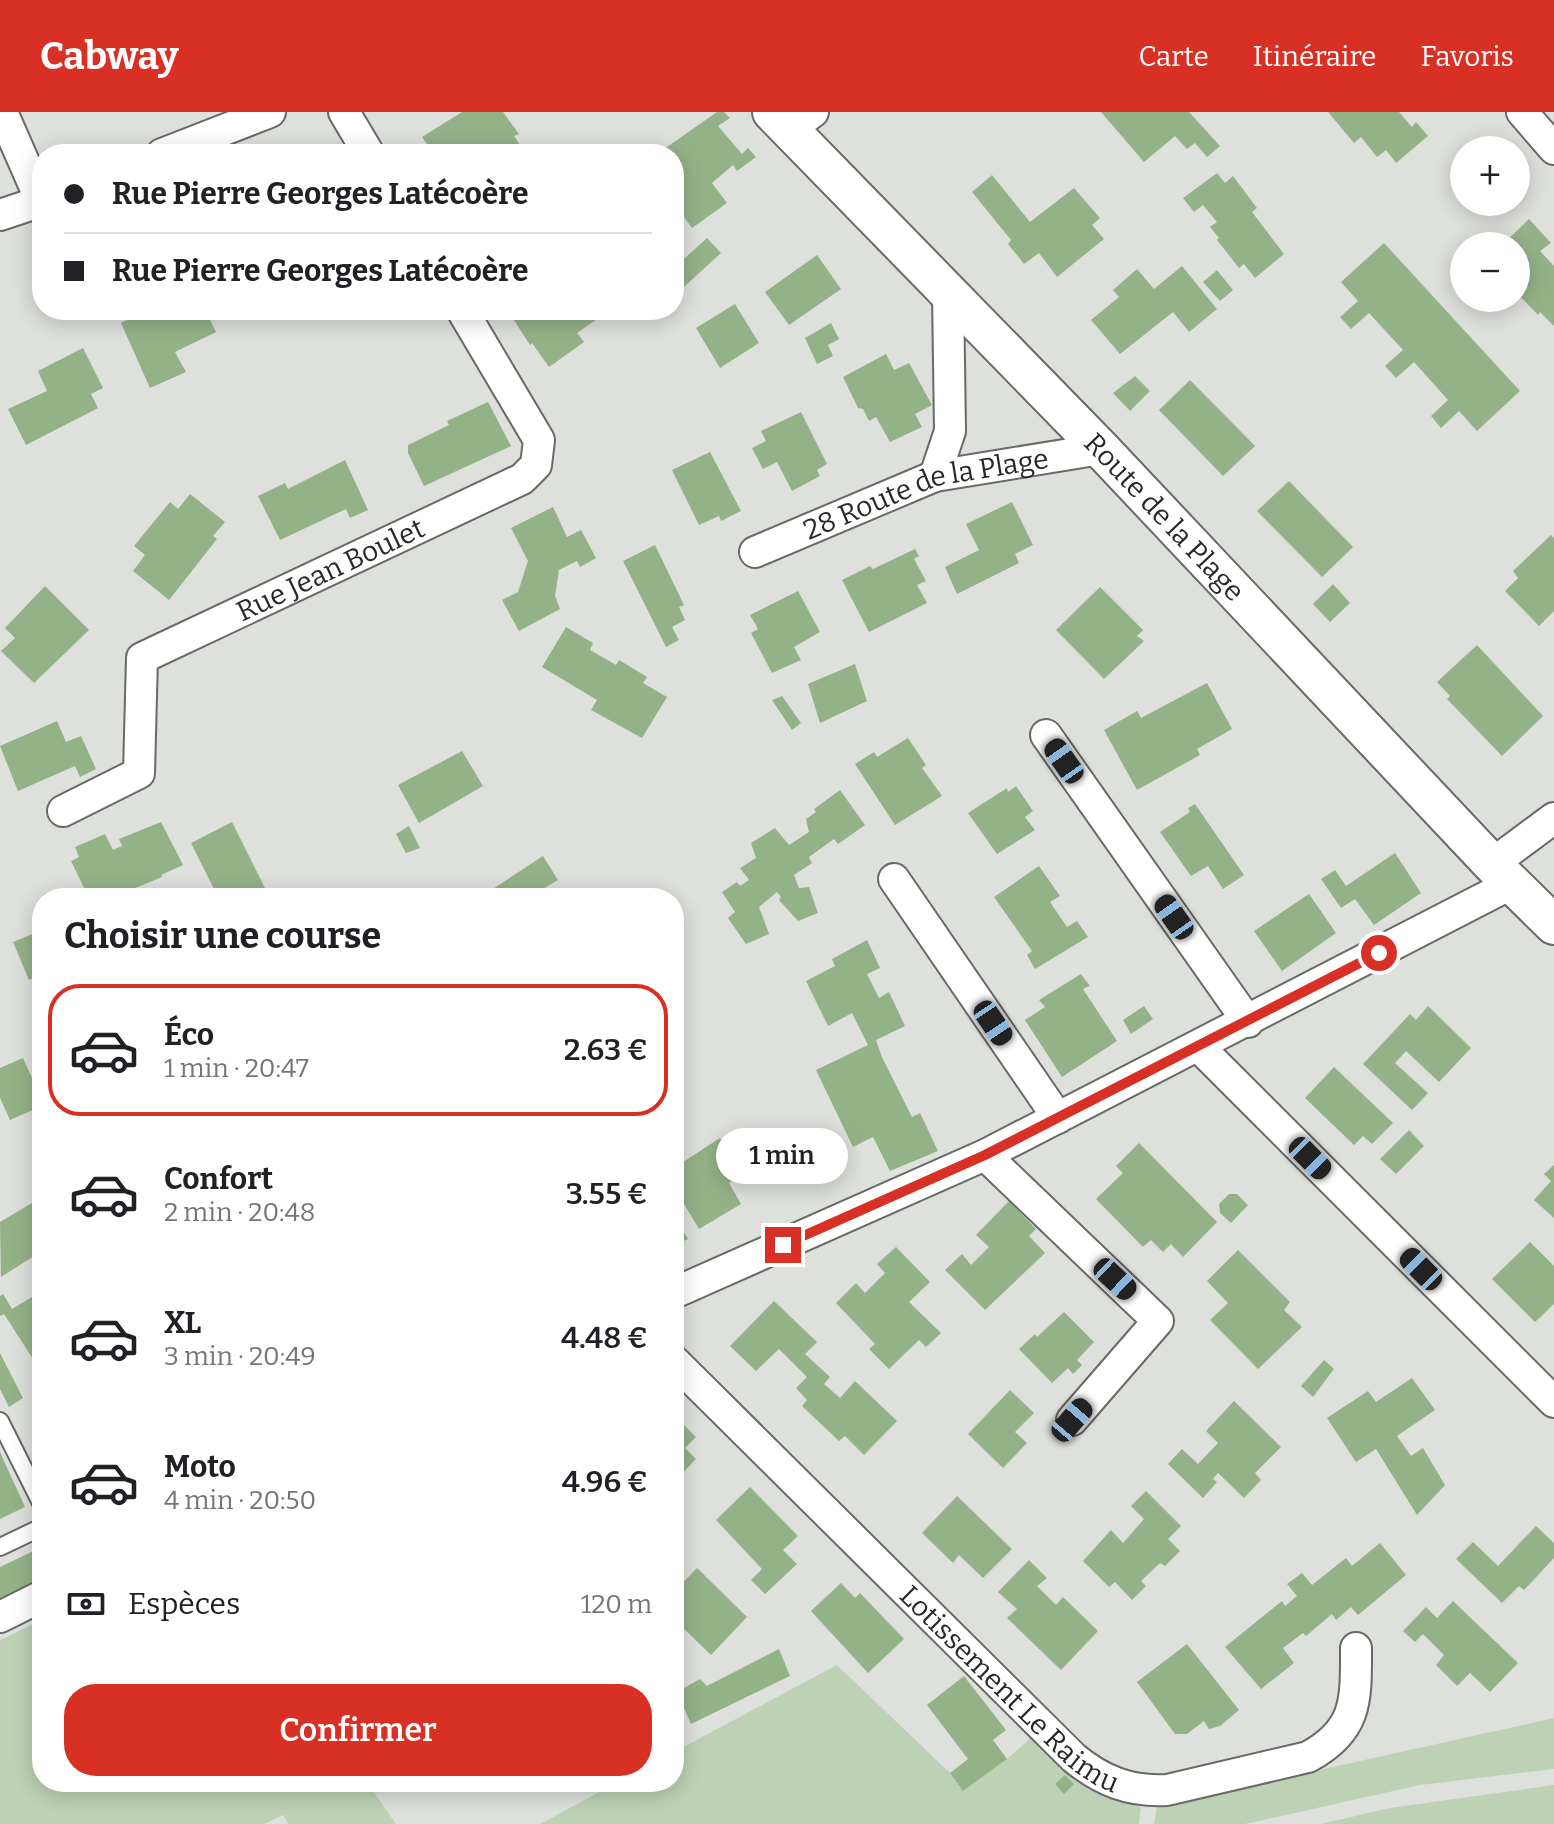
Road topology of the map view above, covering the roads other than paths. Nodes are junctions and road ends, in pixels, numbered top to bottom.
1 (2, 112) edge
2 (270, 112) edge
3 (344, 112) edge
4 (1522, 112) edge
5 (791, 118) edge
6 (188, 144) edge
7 (363, 144) edge
8 (1554, 149) edge
9 (32, 180) edge
10 (32, 204) edge
11 (0, 215) edge
12 (948, 293) junction
13 (468, 320) edge
14 (1101, 449) junction
15 (935, 476) junction
16 (755, 552) dead end
17 (1046, 735) dead end
18 (63, 811) dead end
19 (1554, 818) edge
20 (1501, 874) junction
21 (894, 879) dead end
22 (1554, 925) edge
23 (1248, 1022) junction
24 (1199, 1047) junction
25 (1058, 1118) junction
26 (985, 1155) junction
27 (684, 1289) edge
28 (684, 1371) edge
29 (1554, 1402) edge
30 (1072, 1420) dead end
31 (0, 1421) edge
32 (32, 1485) edge
33 (32, 1532) edge
34 (0, 1547) edge
35 (32, 1601) edge
36 (0, 1617) edge
37 (1356, 1648) dead end

1 - 9 street
2 - 6 street
3 - 7 street
4 - 8 street
5 - 12 street, Route de la Plage
10 - 11 street
12 - 14 street, Route de la Plage
12 - 15 street
13 - 18 street, Rue Jean Boulet
14 - 15 street, 28 Route de la Plage
14 - 20 street, Route de la Plage
15 - 16 street, 28 Route de la Plage
17 - 23 street
19 - 20 street
20 - 22 street, Route de la Plage
20 - 23 street
21 - 25 street
23 - 24 street
24 - 25 street
24 - 29 street
25 - 26 street
26 - 27 street
26 - 30 street
28 - 37 street, Lotissement Le Raimu
31 - 32 lane
33 - 34 lane
35 - 36 street

